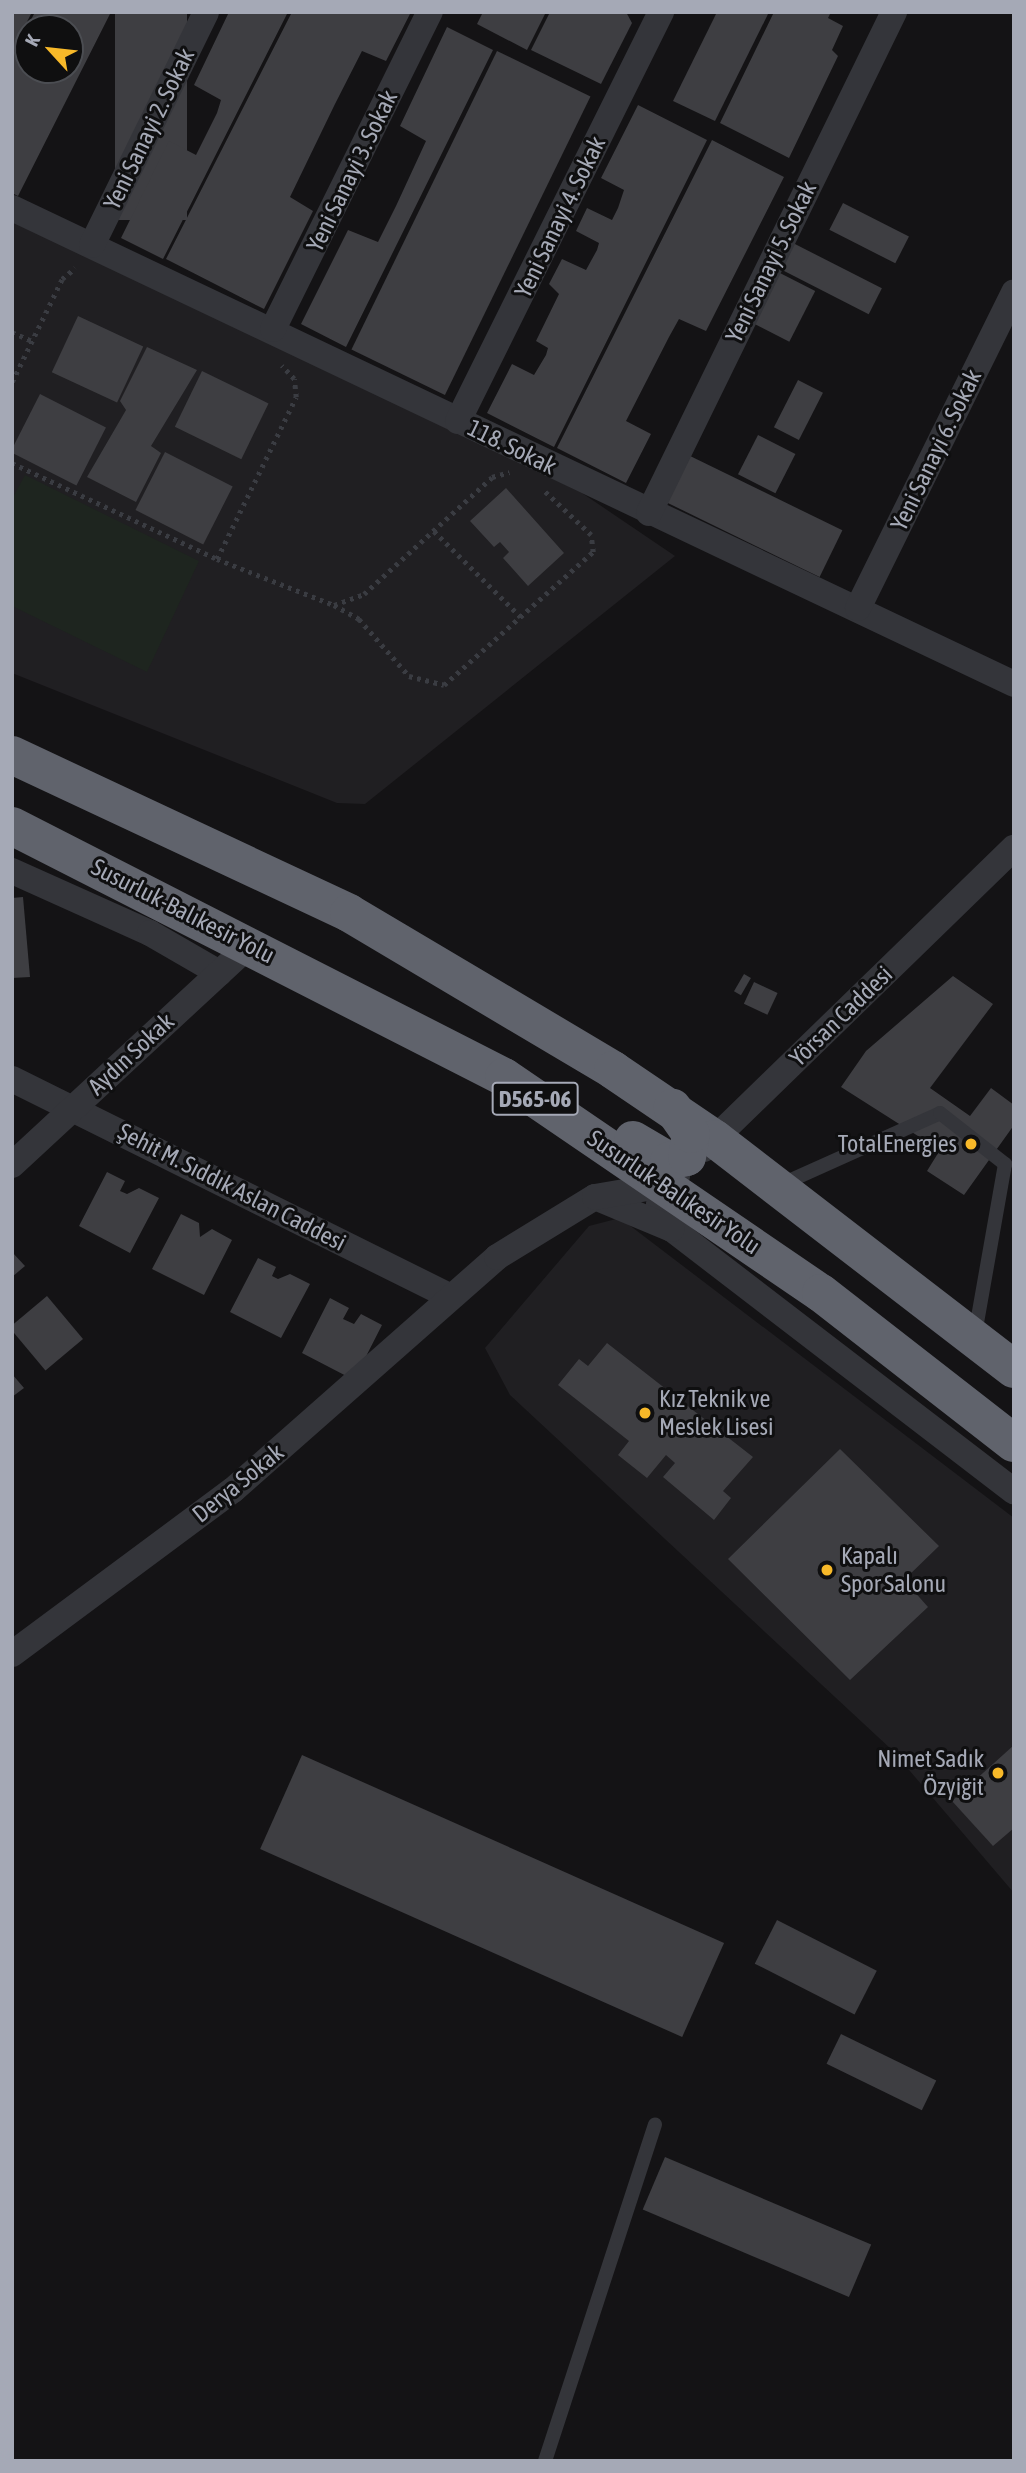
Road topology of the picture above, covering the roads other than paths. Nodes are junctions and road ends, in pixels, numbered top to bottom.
1 (206, 12) edge
2 (430, 12) edge
3 (661, 12) edge
4 (894, 12) edge
5 (12, 208) edge
6 (92, 245) junction
7 (1014, 292) edge
8 (273, 329) junction
9 (458, 421) junction
10 (649, 513) junction
11 (858, 608) junction
12 (1014, 684) edge
13 (12, 755) edge
14 (12, 826) edge
15 (1014, 848) edge
16 (12, 871) edge
17 (251, 944) junction
18 (219, 973) junction
19 (383, 1014) junction
20 (12, 1079) edge
21 (73, 1108) junction
22 (673, 1108) junction
23 (715, 1139) junction
24 (12, 1165) edge
25 (668, 1185) junction
26 (776, 1187) junction
27 (595, 1197) junction
28 (672, 1229) junction
29 (451, 1297) junction
30 (975, 1339) junction
31 (1014, 1369) edge
32 (1014, 1443) edge
33 (1014, 1491) edge
34 (15, 1646) edge
35 (655, 2124) dead end
36 (545, 2461) edge

1 - 6 street, Yeni Sanayi 2. Sokak
2 - 8 street, Yeni Sanayi 3. Sokak
3 - 9 street, Yeni Sanayi 4. Sokak
4 - 10 street, Yeni Sanayi 5. Sokak
5 - 6 street, 118. Sokak
6 - 8 street, 118. Sokak
7 - 11 street, Yeni Sanayi 6. Sokak
8 - 9 street, 118. Sokak
9 - 10 street, 118. Sokak
10 - 11 street, 118. Sokak
11 - 12 street, 118. Sokak
13 - 22 highway, D565-06
14 - 17 highway, Susurluk-Balıkesir Yolu / D565-06
15 - 23 street, Yörsan Caddesi
16 - 18 street
17 - 18 street, Aydın Sokak
17 - 19 highway, Susurluk-Balıkesir Yolu / D565-06
18 - 21 street, Aydın Sokak
19 - 22 highway
19 - 25 highway, Susurluk-Balıkesir Yolu / D565-06
20 - 21 street, Şehit M. Sıddık Aslan Caddesi
21 - 24 street, Aydın Sokak
21 - 29 street, Şehit M. Sıddık Aslan Caddesi
22 - 23 highway, D565-06
23 - 25 street, Yörsan Caddesi
23 - 26 highway, D565-06
25 - 27 street, Derya Sokak
25 - 28 street
25 - 32 highway, Susurluk-Balıkesir Yolu / D565-06
26 - 30 highway, D565-06
26 - 30 lane
27 - 28 street
27 - 29 street, Derya Sokak
28 - 33 street
29 - 34 street, Derya Sokak
30 - 31 highway, D565-06
35 - 36 lane

